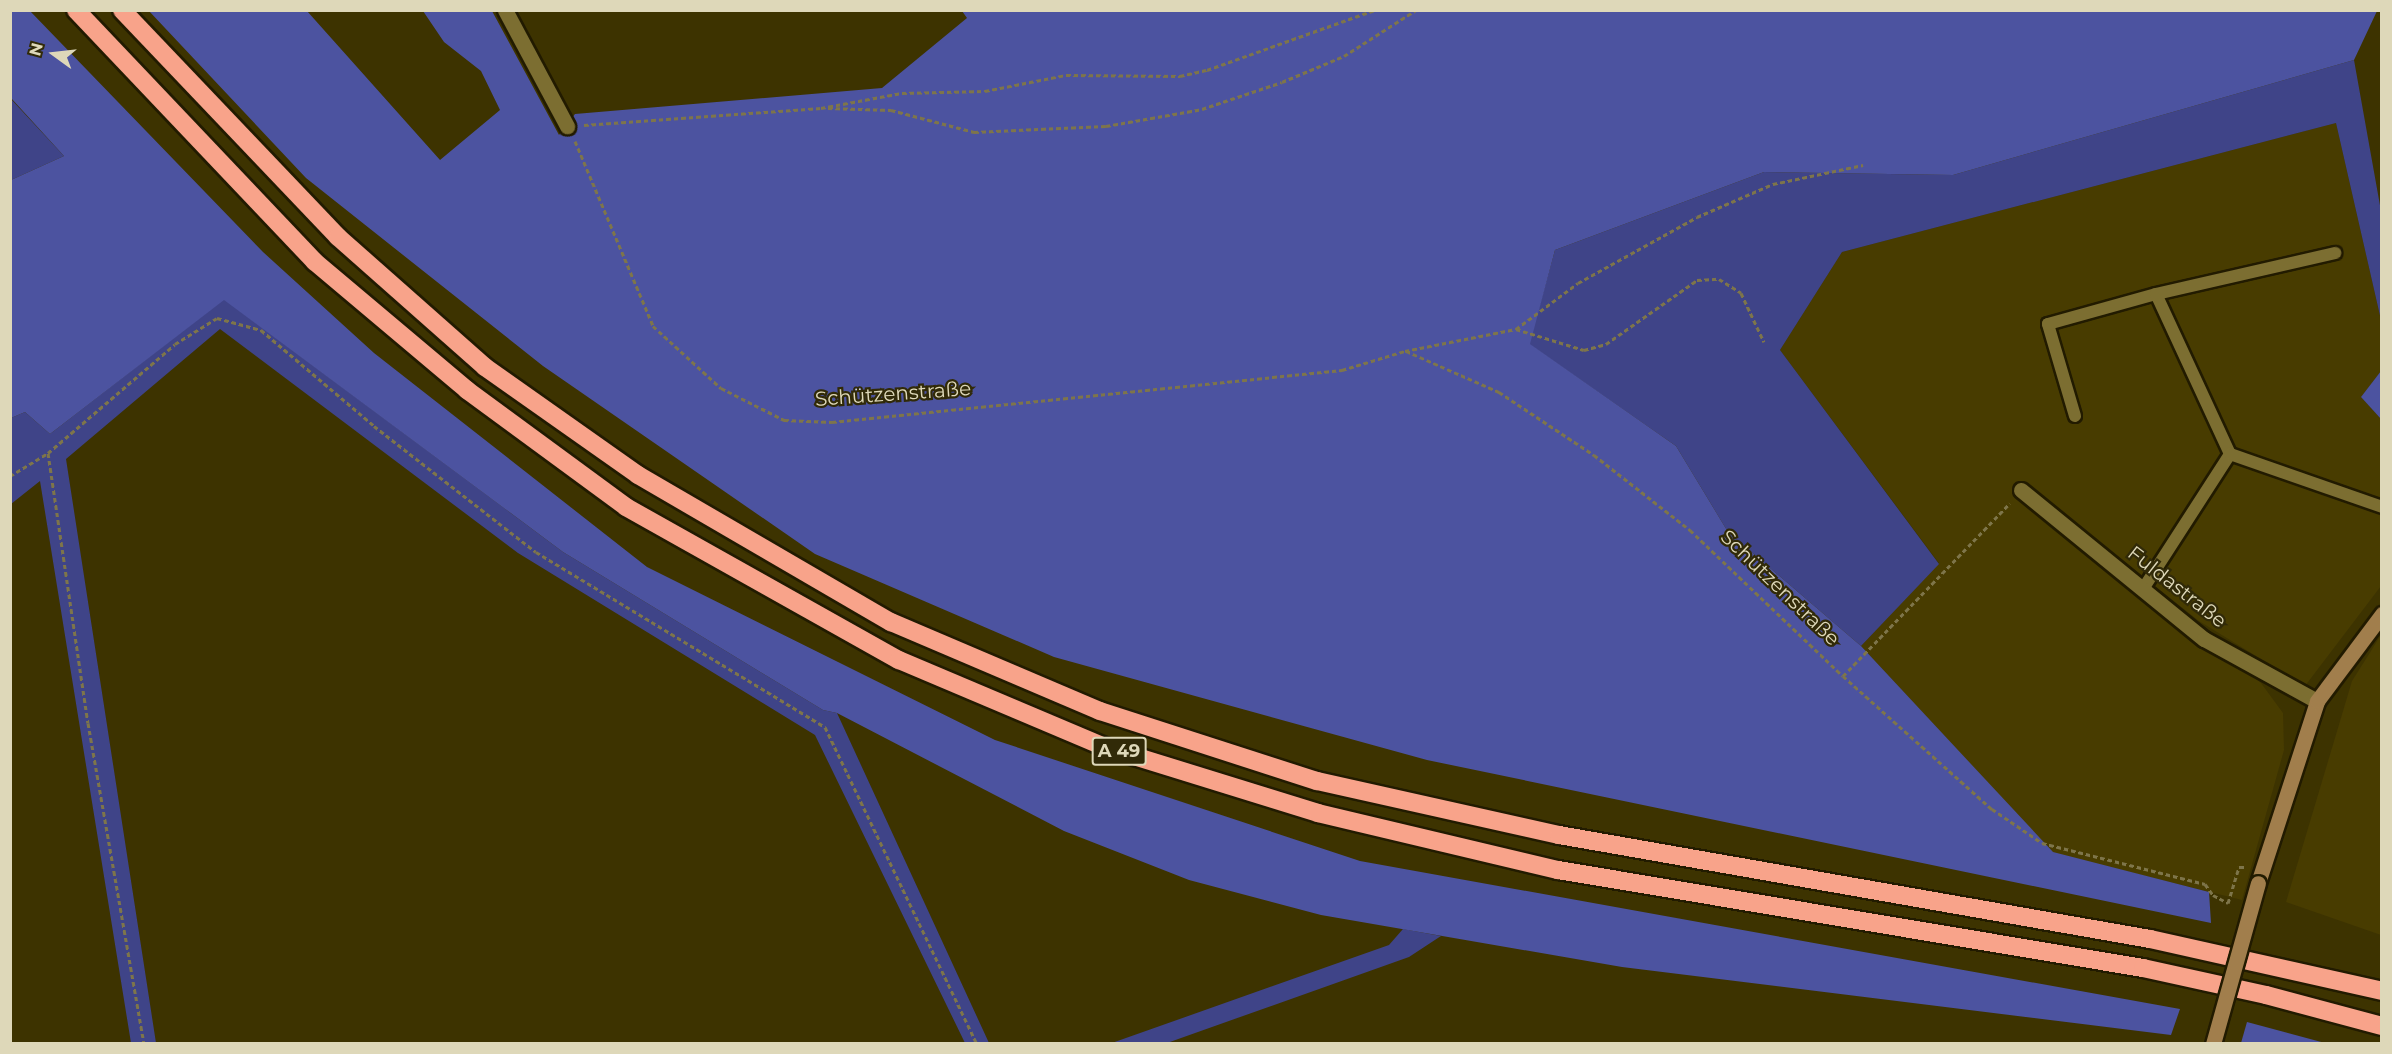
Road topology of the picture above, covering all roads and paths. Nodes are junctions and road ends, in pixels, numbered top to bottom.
1 (76, 10) edge
2 (122, 10) edge
3 (505, 10) edge
4 (1375, 10) edge
5 (1416, 10) edge
6 (820, 108) junction
7 (567, 126) junction
8 (1863, 165) dead end
9 (2335, 253) dead end
10 (2156, 294) junction
11 (1516, 329) junction
12 (1764, 342) dead end
13 (1404, 351) junction
14 (2075, 416) dead end
15 (48, 453) junction
16 (2230, 454) junction
17 (10, 476) edge
18 (2021, 490) joint
19 (2382, 507) edge
20 (2143, 589) junction
21 (2382, 614) edge
22 (1843, 676) junction
23 (2317, 701) junction
24 (2228, 903) dead end
25 (2382, 991) edge
26 (2382, 1026) edge
27 (144, 1044) edge
28 (977, 1044) edge
29 (2213, 1044) edge

1 - 26 highway, A 49
2 - 25 highway, A 49
3 - 7 street
4 - 6 path
5 - 6 path
6 - 7 path
7 - 13 path, Schützenstraße
8 - 11 path
9 - 10 lane
10 - 14 lane
10 - 16 lane
11 - 12 path
11 - 13 path, Schützenstraße
13 - 22 path, Schützenstraße
15 - 17 path
15 - 27 path
15 - 28 path
16 - 19 lane
16 - 20 lane
18 - 20 street, Fuldastraße
18 - 22 path
20 - 23 street, Fuldastraße
21 - 23 street
22 - 24 path, Schützenstraße
23 - 29 street, bridge

